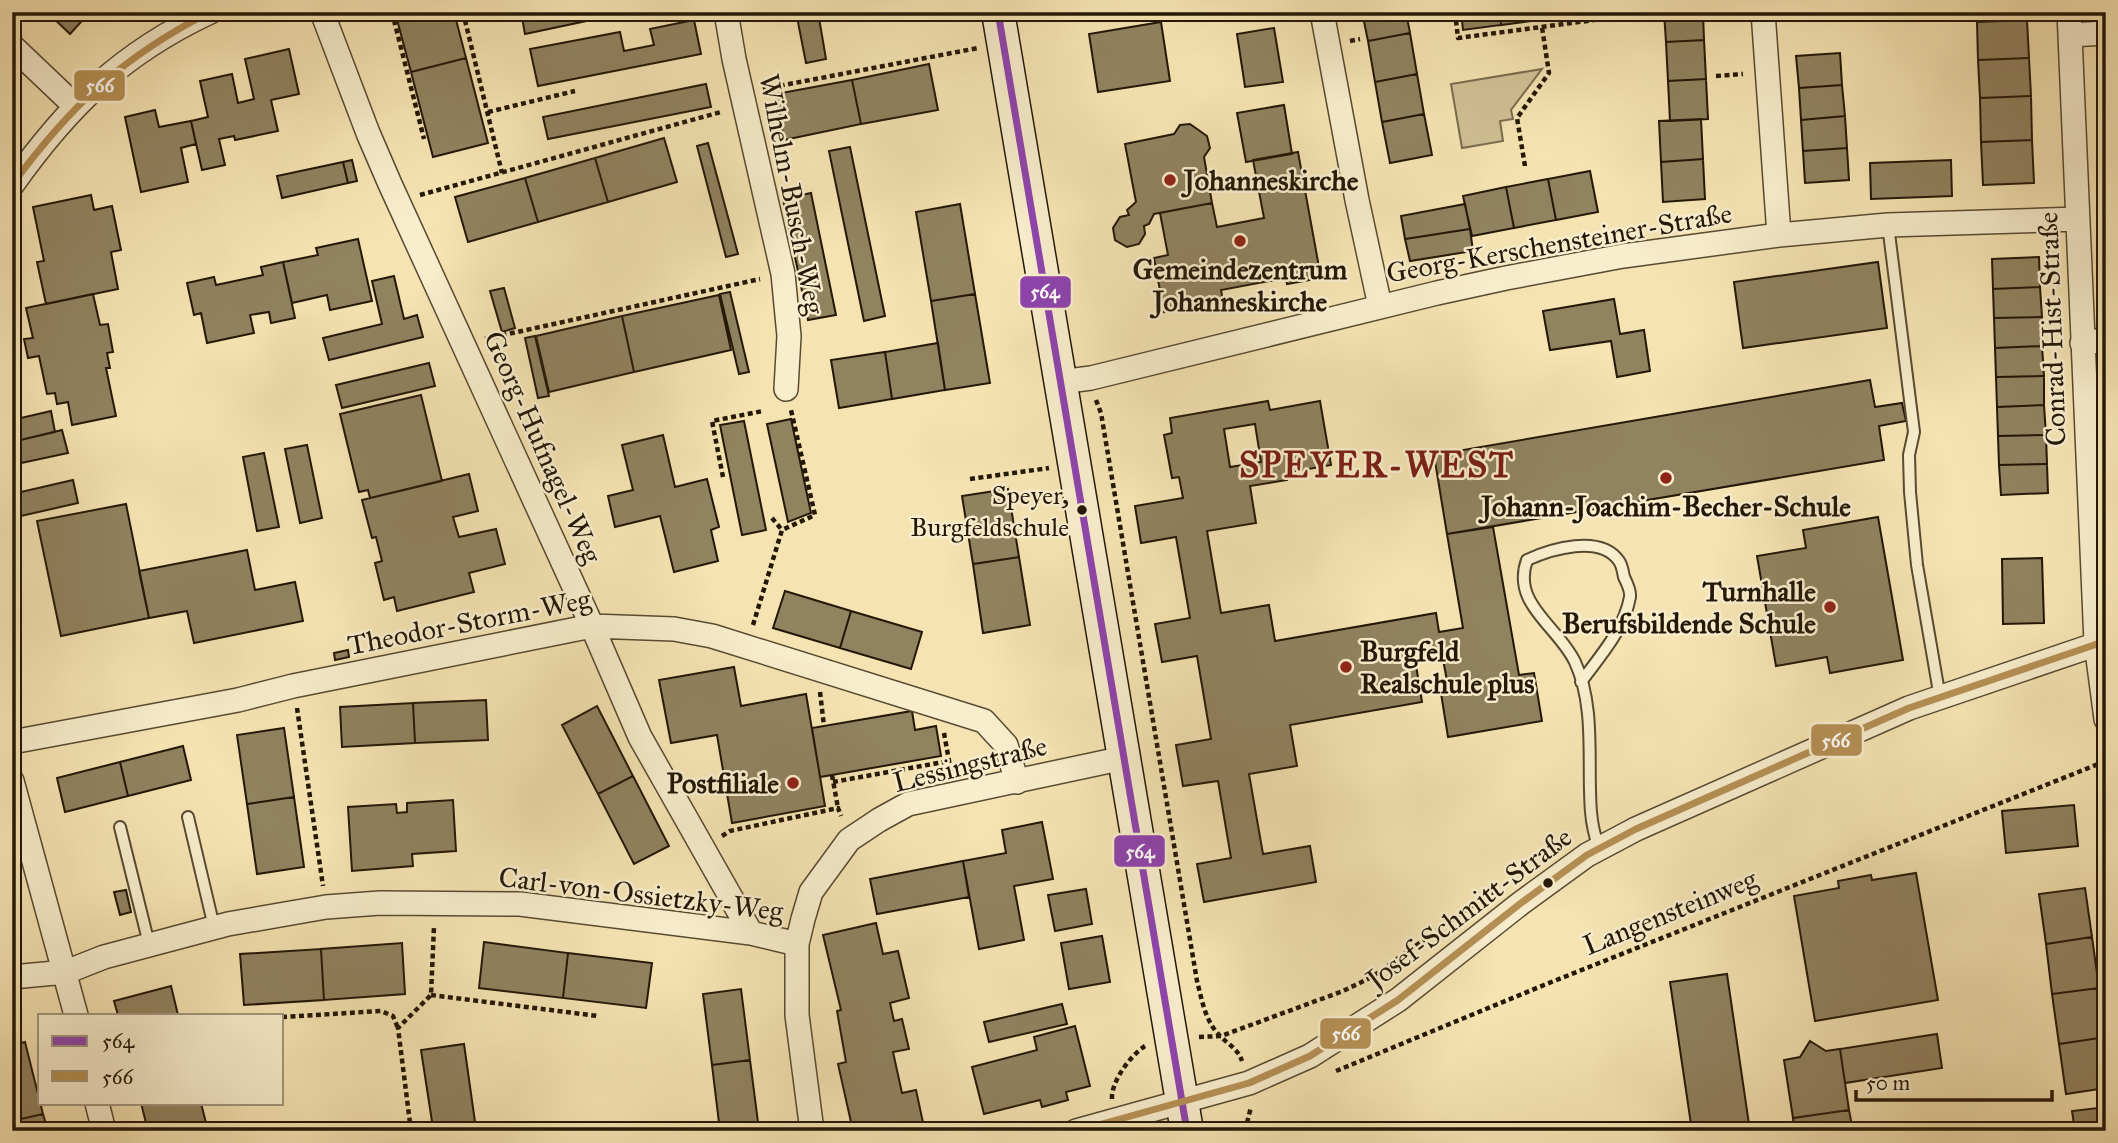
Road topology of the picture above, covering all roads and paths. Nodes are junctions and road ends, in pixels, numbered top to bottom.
1 (210, 12) edge
2 (322, 12) edge
3 (392, 12) edge
4 (463, 12) edge
5 (485, 12) edge
6 (726, 12) edge
7 (841, 12) edge
8 (848, 12) edge
9 (998, 12) edge
10 (1322, 12) edge
11 (1455, 12) edge
12 (1655, 12) edge
13 (1763, 12) edge
14 (464, 19) junction
15 (2070, 24) edge
16 (1542, 27) junction
17 (2106, 33) edge
18 (1003, 43) junction
19 (12, 46) edge
20 (575, 91) dead end
21 (743, 97) junction
22 (75, 105) junction
23 (488, 112) junction
24 (424, 139) dead end
25 (1525, 166) dead end
26 (502, 173) junction
27 (12, 185) edge
28 (398, 200) junction
29 (2078, 219) junction
30 (1888, 225) junction
31 (1779, 235) junction
32 (783, 274) junction
33 (1380, 306) junction
34 (2106, 340) edge
35 (2082, 342) junction
36 (463, 343) junction
37 (1060, 382) junction
38 (786, 389) joint
39 (1095, 396) dead end
40 (763, 411) dead end
41 (1074, 464) junction
42 (723, 477) dead end
43 (970, 479) dead end
44 (772, 518) dead end
45 (782, 530) junction
46 (592, 626) junction
47 (2101, 642) edge
48 (747, 646) junction
49 (1581, 682) junction
50 (293, 686) junction
51 (1940, 698) junction
52 (948, 709) junction
53 (2106, 719) edge
54 (12, 742) edge
55 (1124, 758) junction
56 (949, 761) junction
57 (2106, 761) edge
58 (832, 775) dead end
59 (12, 781) edge
60 (833, 782) junction
61 (1017, 782) junction
62 (955, 794) junction
63 (838, 808) junction
64 (188, 817) dead end
65 (120, 827) dead end
66 (849, 840) junction
67 (703, 846) junction
68 (1599, 849) junction
69 (432, 903) junction
70 (1521, 903) junction
71 (326, 907) junction
72 (214, 927) junction
73 (751, 933) junction
74 (149, 944) junction
75 (797, 944) junction
76 (66, 972) junction
77 (12, 976) edge
78 (431, 995) junction
79 (76, 1014) edge
80 (598, 1016) dead end
81 (284, 1017) edge
82 (398, 1028) junction
83 (1143, 1047) dead end
84 (1327, 1074) dead end
85 (1112, 1091) dead end
86 (97, 1104) edge
87 (1251, 1106) dead end
88 (1184, 1116) edge
89 (104, 1131) edge
90 (411, 1131) edge
91 (812, 1131) edge
92 (1076, 1131) edge
93 (1245, 1131) edge

1 - 22 street
2 - 28 street, Georg-Hufnagel-Weg
3 - 24 path
4 - 14 path
5 - 14 path
6 - 21 street, Wilhelm-Busch-Weg
7 - 8 path
9 - 18 main road
10 - 33 street
11 - 16 path
12 - 16 path
13 - 31 street
14 - 23 path
15 - 17 street
15 - 29 street, Conrad-Hist-Straße
16 - 25 path
18 - 21 path
18 - 37 main road
19 - 22 street
20 - 23 path
21 - 26 path
21 - 32 street, Wilhelm-Busch-Weg
22 - 27 street
23 - 26 path
26 - 28 path
28 - 36 street, Georg-Hufnagel-Weg
29 - 30 street, Georg-Kerschensteiner-Straße
29 - 35 street, Conrad-Hist-Straße
30 - 31 street, Georg-Kerschensteiner-Straße
30 - 51 lane
31 - 33 street, Georg-Kerschensteiner-Straße
32 - 36 path
32 - 38 street, Wilhelm-Busch-Weg
33 - 37 street, Georg-Kerschensteiner-Straße
34 - 35 street
35 - 47 street, Conrad-Hist-Straße
36 - 46 street, Georg-Hufnagel-Weg
37 - 41 main road
38 - 45 path
39 - 70 path
40 - 42 path
41 - 43 path
41 - 55 main road
44 - 45 path
45 - 48 path
46 - 48 street, Theodor-Storm-Weg
46 - 50 street, Theodor-Storm-Weg
46 - 67 street, Georg-Hufnagel-Weg
47 - 51 street, Josef-Schmitt-Straße
47 - 53 street, Conrad-Hist-Straße
48 - 52 street, Theodor-Storm-Weg
49 - 49 lane
49 - 68 lane
50 - 54 street, Theodor-Storm-Weg
50 - 71 path
51 - 68 street, Josef-Schmitt-Straße
52 - 56 path
52 - 61 street, Theodor-Storm-Weg
55 - 61 street, Lessingstraße
55 - 88 main road
56 - 60 path
56 - 62 path
57 - 84 path, Langensteinweg
58 - 60 path
59 - 76 street
60 - 63 path
61 - 62 street, Lessingstraße
62 - 66 street, Lessingstraße
63 - 66 path
63 - 67 path
64 - 72 lane
65 - 74 lane
66 - 75 street, Lessingstraße
67 - 73 street, Georg-Hufnagel-Weg
68 - 70 street, Josef-Schmitt-Straße
69 - 71 street, Carl-von-Ossietzky-Weg
69 - 73 street, Carl-von-Ossietzky-Weg
69 - 78 path
70 - 88 street, Josef-Schmitt-Straße
71 - 72 street, Carl-von-Ossietzky-Weg
72 - 74 street, Carl-von-Ossietzky-Weg
73 - 75 street, Carl-von-Ossietzky-Weg
74 - 76 street, Carl-von-Ossietzky-Weg
75 - 91 street, Lessingstraße
76 - 77 street, Carl-von-Ossietzky-Weg
76 - 79 street
78 - 80 path
78 - 82 path
81 - 82 path
82 - 90 path
83 - 85 path
86 - 89 street
87 - 93 path
88 - 92 street, Josef-Schmitt-Straße

